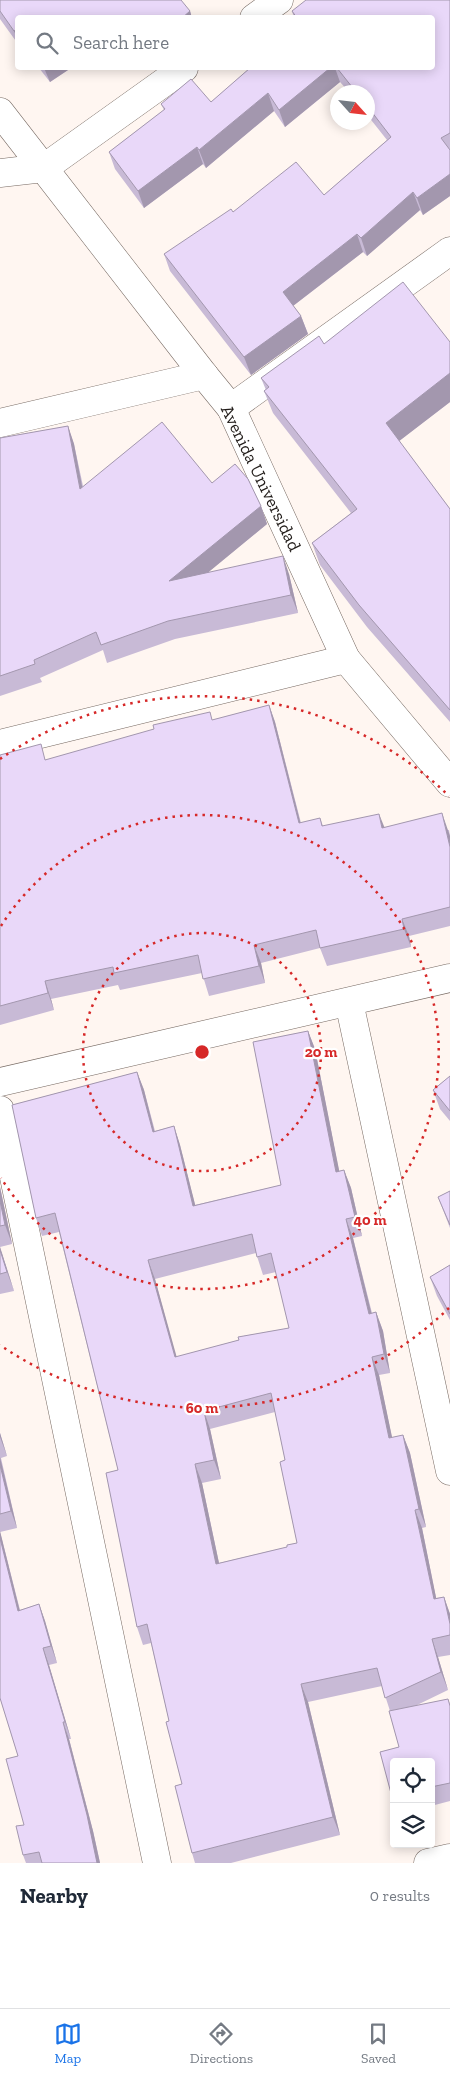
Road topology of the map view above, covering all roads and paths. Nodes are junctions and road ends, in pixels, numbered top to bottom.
1 (279, 0) edge
2 (258, 15) edge
3 (181, 70) edge
4 (0, 112) edge
5 (44, 168) junction
6 (0, 173) edge
7 (450, 252) edge
8 (204, 376) junction
9 (231, 408) junction
10 (0, 423) edge
11 (346, 659) junction
12 (0, 744) edge
13 (450, 783) edge
14 (450, 978) edge
15 (349, 1002) junction
16 (0, 1082) edge
17 (0, 1110) edge
18 (450, 1471) edge
19 (450, 1858) edge
20 (158, 1863) edge
21 (428, 1863) edge

1 - 2 street
3 - 5 street
4 - 5 street, Avenida Universidad
5 - 6 street
5 - 8 street, Avenida Universidad
7 - 9 street
8 - 9 street, Avenida Universidad
8 - 10 street
9 - 11 street, Avenida Universidad
11 - 12 street
11 - 13 street, Avenida Universidad
14 - 15 street
15 - 16 street
15 - 18 street
17 - 20 street
19 - 21 street

